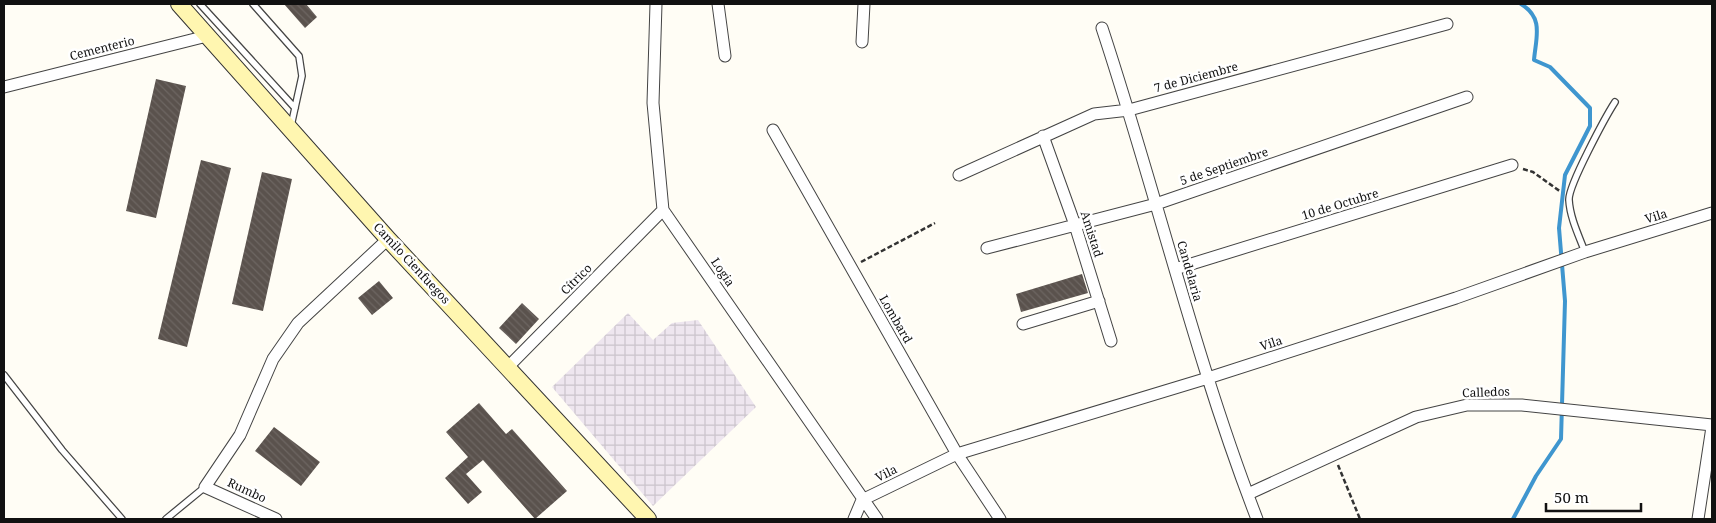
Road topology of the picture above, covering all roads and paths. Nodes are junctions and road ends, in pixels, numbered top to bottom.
1 (180, 4) edge
2 (200, 4) edge
3 (253, 4) edge
4 (656, 4) edge
5 (718, 4) edge
6 (864, 4) edge
7 (1447, 24) dead end
8 (1102, 28) dead end
9 (207, 36) junction
10 (862, 42) dead end
11 (725, 56) dead end
12 (4, 87) edge
13 (1467, 96) dead end
14 (1615, 102) dead end
15 (294, 108) junction
16 (1129, 110) junction
17 (290, 130) junction
18 (772, 130) dead end
19 (1043, 136) junction
20 (1512, 165) joint
21 (959, 175) dead end
22 (1558, 189) dead end
23 (1156, 204) junction
24 (663, 210) junction
25 (1712, 213) edge
26 (935, 224) dead end
27 (1075, 225) junction
28 (388, 239) junction
29 (987, 248) dead end
30 (1585, 252) junction
31 (850, 267) junction
32 (1176, 269) junction
33 (1099, 301) junction
34 (1023, 324) dead end
35 (1111, 341) dead end
36 (508, 367) junction
37 (4, 375) edge
38 (1208, 378) junction
39 (1712, 426) edge
40 (957, 454) junction
41 (1334, 455) junction
42 (1710, 458) edge
43 (205, 487) junction
44 (1248, 494) junction
45 (862, 500) junction
46 (122, 519) edge
47 (166, 519) edge
48 (276, 519) edge
49 (648, 519) edge
50 (854, 519) edge
51 (877, 519) edge
52 (1000, 519) edge
53 (1258, 519) edge
54 (1360, 519) edge
55 (1698, 519) edge

1 - 9 main road, Camilo Cienfuegos
2 - 15 lane
3 - 15 lane
4 - 24 street, Logia
5 - 11 street
6 - 10 street
7 - 16 street, 7 de Diciembre
8 - 16 street, Candelaria
9 - 12 street, Cementerio
9 - 17 main road, Camilo Cienfuegos
13 - 23 street, 5 de Septiembre
14 - 30 lane
15 - 17 lane
16 - 19 street, 7 de Diciembre
16 - 23 street, Candelaria
17 - 28 main road, Camilo Cienfuegos
18 - 31 street, Lombard
19 - 21 street, 7 de Diciembre
19 - 27 street, Amistad
20 - 22 path
20 - 32 street, 10 de Octubre
23 - 27 street, 5 de Septiembre
23 - 32 street, Candelaria
24 - 36 street, Cítrico
24 - 45 street, Logia
25 - 30 street, Vila
26 - 31 path
27 - 29 street, 5 de Septiembre
27 - 33 street, Amistad
28 - 36 main road, Camilo Cienfuegos
28 - 43 street
30 - 38 street, Vila
31 - 40 street, Lombard
32 - 38 street, Candelaria
33 - 34 street
33 - 35 street, Amistad
36 - 49 main road, Camilo Cienfuegos
37 - 46 lane
38 - 40 street, Vila
38 - 44 street, Candelaria
39 - 41 street, Calledos
39 - 42 street
40 - 45 street, Vila
40 - 52 street, Lombard
41 - 44 street, Calledos
41 - 54 path
42 - 55 street
43 - 47 lane
43 - 48 street, Rumbo
44 - 53 street, Candelaria
45 - 50 street
45 - 51 street, Logia

